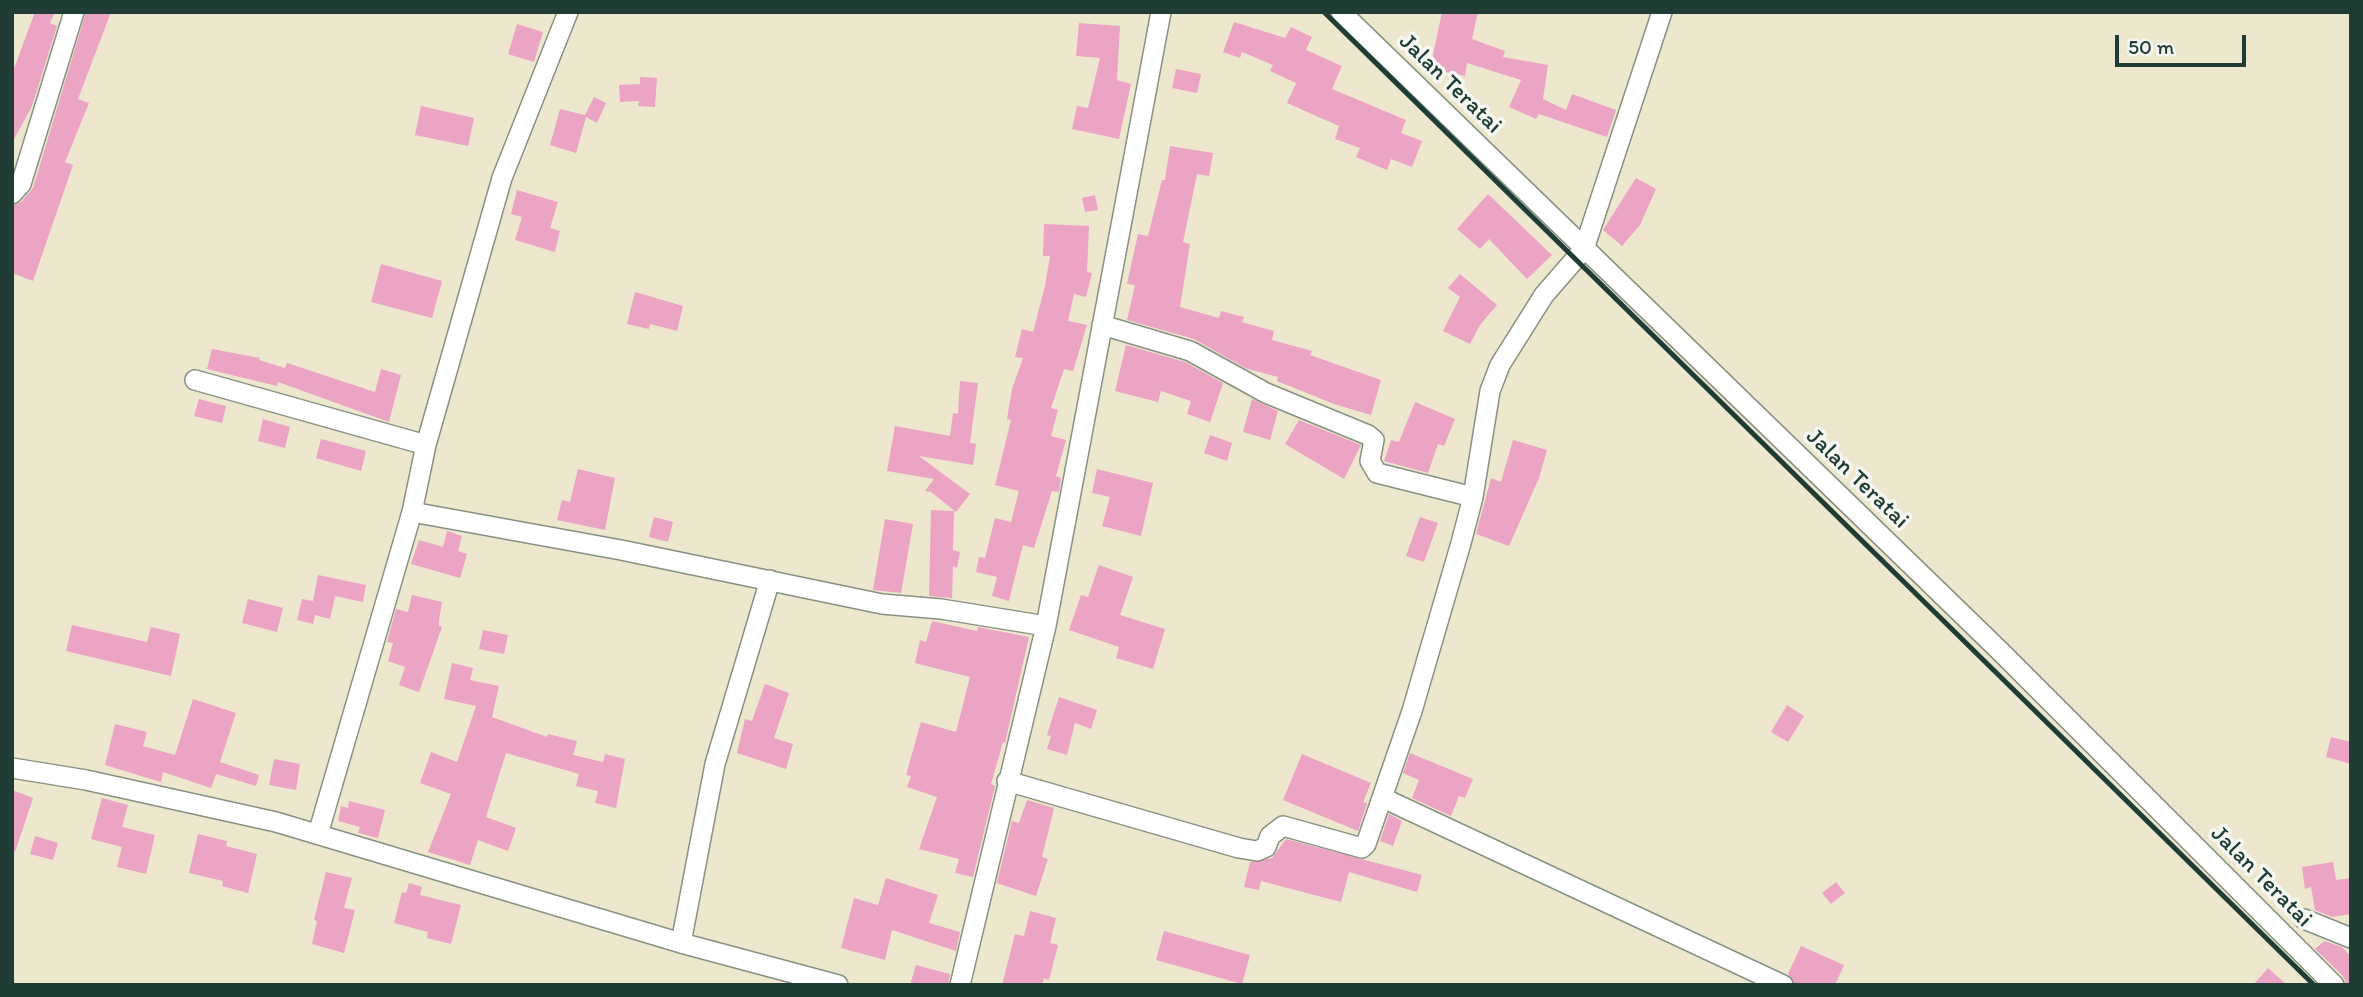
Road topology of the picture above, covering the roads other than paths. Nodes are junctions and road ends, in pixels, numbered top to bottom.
1 (74, 12) edge
2 (568, 12) edge
3 (1161, 12) edge
4 (1340, 12) edge
5 (1662, 12) edge
6 (12, 194) edge
7 (1584, 248) junction
8 (1102, 326) junction
9 (195, 380) dead end
10 (426, 445) junction
11 (1473, 497) junction
12 (412, 512) junction
13 (770, 580) junction
14 (1046, 626) junction
15 (12, 768) edge
16 (1007, 781) junction
17 (1383, 798) junction
18 (318, 834) junction
19 (2304, 919) dead end
20 (2351, 938) edge
21 (681, 943) junction
22 (838, 985) edge
23 (960, 985) edge
24 (1783, 985) edge
25 (2334, 985) edge

1 - 6 street
2 - 10 street
3 - 8 street
4 - 7 street, Jalan Teratai
5 - 7 street
7 - 11 street
7 - 25 street, Jalan Teratai
8 - 11 street
8 - 14 street
9 - 10 street
10 - 12 street
11 - 17 street
12 - 13 street
12 - 18 street
13 - 14 street
13 - 21 street
14 - 16 street
15 - 18 street
16 - 17 street
16 - 23 street
17 - 24 street
18 - 21 street
19 - 20 street
21 - 22 street

